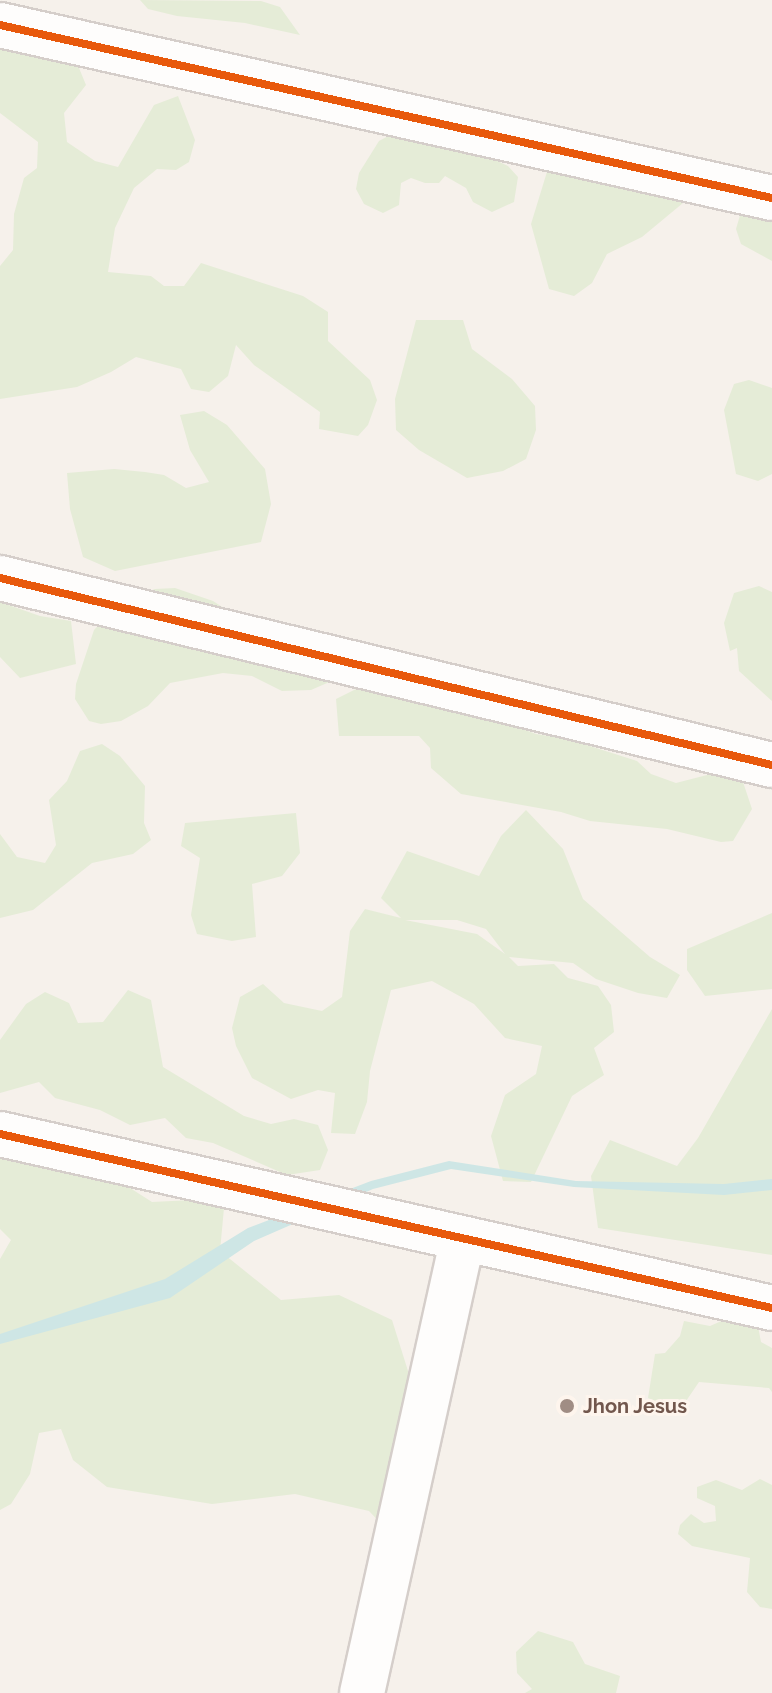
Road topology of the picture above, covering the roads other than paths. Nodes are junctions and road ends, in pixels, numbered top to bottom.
1 (0, 25) edge
2 (772, 198) edge
3 (0, 578) edge
4 (772, 765) edge
5 (0, 1134) edge
6 (463, 1239) junction
7 (772, 1308) edge
8 (362, 1693) edge

1 - 2 street
3 - 4 street
5 - 6 street
6 - 7 street
6 - 8 street

